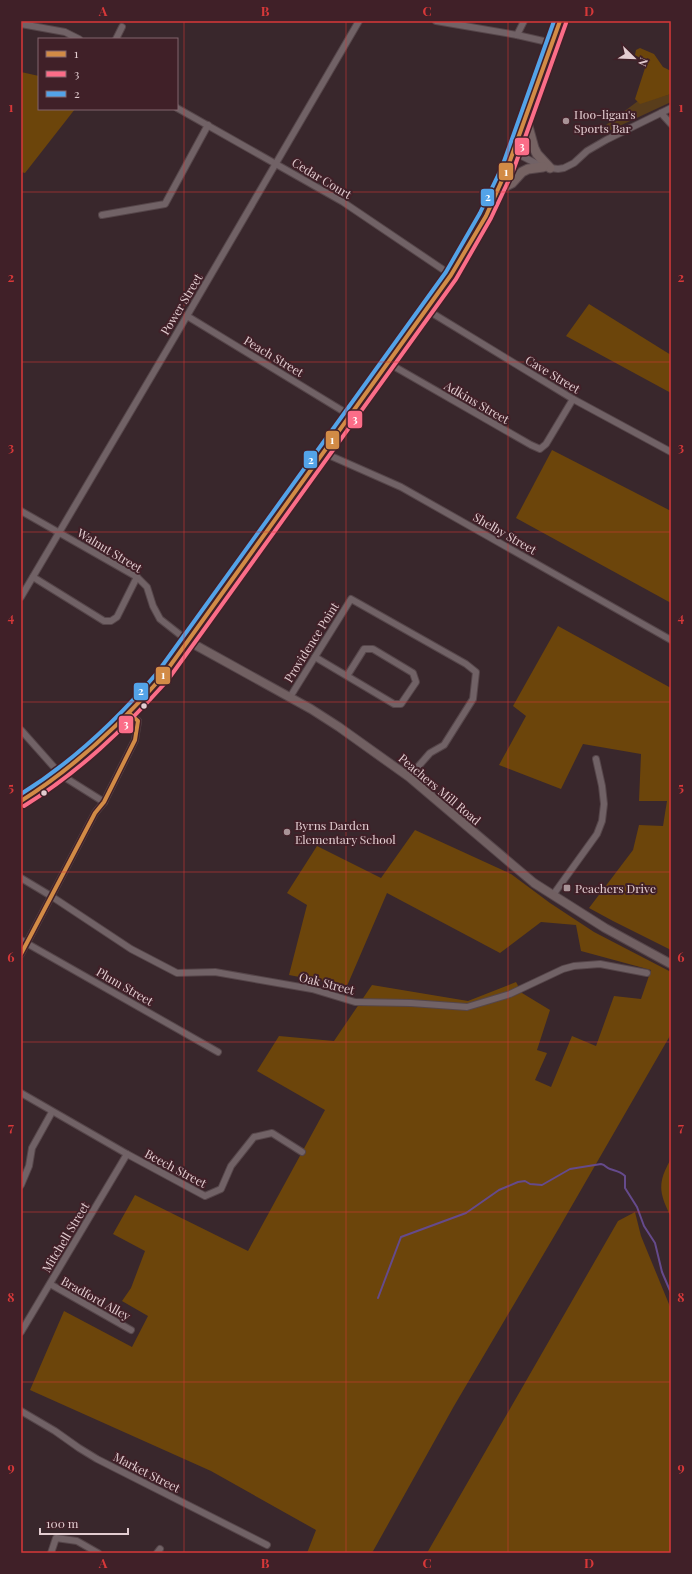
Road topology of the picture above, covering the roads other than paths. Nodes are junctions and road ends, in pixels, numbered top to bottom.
1 (359, 21) edge
2 (436, 21) edge
3 (524, 21) edge
4 (560, 21) edge
5 (21, 24) edge
6 (122, 27) dead end
7 (517, 35) junction
8 (77, 38) edge
9 (116, 38) edge
10 (552, 43) junction
11 (671, 108) edge
12 (178, 109) edge
13 (661, 112) junction
14 (526, 119) junction
15 (671, 124) edge
16 (208, 125) junction
17 (514, 152) junction
18 (276, 163) junction
19 (546, 167) junction
20 (498, 190) junction
21 (102, 215) dead end
22 (451, 275) junction
23 (427, 310) junction
24 (186, 316) junction
25 (388, 363) junction
26 (573, 399) junction
27 (351, 416) junction
28 (671, 452) edge
29 (324, 453) junction
30 (21, 511) edge
31 (60, 533) junction
32 (33, 577) junction
33 (137, 577) junction
34 (21, 597) edge
35 (671, 640) edge
36 (188, 641) junction
37 (315, 657) junction
38 (347, 676) junction
39 (290, 697) junction
40 (129, 713) junction
41 (21, 730) edge
42 (596, 759) dead end
43 (61, 775) junction
44 (409, 777) junction
45 (21, 801) edge
46 (104, 802) junction
47 (21, 878) edge
48 (553, 895) junction
49 (51, 896) junction
50 (24, 941) edge
51 (21, 954) edge
52 (671, 964) edge
53 (647, 973) dead end
54 (218, 1052) dead end
55 (21, 1093) edge
56 (52, 1112) junction
57 (302, 1152) dead end
58 (127, 1154) junction
59 (21, 1185) edge
60 (50, 1284) junction
61 (132, 1330) dead end
62 (21, 1332) edge
63 (21, 1411) edge
64 (267, 1545) dead end
65 (51, 1553) edge
66 (98, 1553) edge

1 - 18 street, Power Street
2 - 7 street
3 - 7 street
4 - 10 highway
5 - 8 street
6 - 9 street
7 - 10 street
10 - 14 highway
11 - 13 street
12 - 16 street, Cedar Court
13 - 15 street
13 - 19 street
14 - 17 highway
14 - 19 highway
16 - 18 street, Cedar Court
16 - 21 street
17 - 19 street
17 - 20 highway
18 - 22 street, Cedar Court
18 - 24 street, Power Street
19 - 20 highway
20 - 22 highway
22 - 23 highway
23 - 25 highway
23 - 26 street, Cave Street
24 - 27 street, Peach Street
24 - 31 street, Power Street
25 - 26 street, Adkins Street
25 - 27 highway
26 - 28 street, Cave Street
27 - 29 highway
29 - 35 street, Shelby Street
29 - 36 highway
30 - 31 street, Walnut Street
31 - 32 street, Power Street
31 - 33 street, Walnut Street
32 - 33 street
32 - 34 street, Power Street
33 - 36 street, Walnut Street
36 - 39 main road, Peachers Mill Road
36 - 40 highway
37 - 38 street
37 - 39 street, Providence Point
37 - 44 street, Providence Point
38 - 38 street
39 - 44 main road, Peachers Mill Road
40 - 43 highway
40 - 46 street
41 - 43 street
42 - 48 street
43 - 45 highway
43 - 46 street
44 - 48 main road, Peachers Mill Road
46 - 49 street
47 - 49 street, Oak Street
48 - 52 main road, Peachers Mill Road
49 - 50 street
49 - 53 street, Oak Street
50 - 51 street
50 - 54 street, Plum Street
55 - 56 street, Beech Street
56 - 58 street, Beech Street
56 - 59 street
57 - 58 street, Beech Street
58 - 60 street, Mitchell Street
60 - 61 street, Bradford Alley
60 - 62 street, Mitchell Street
63 - 64 street, Market Street
65 - 66 street

